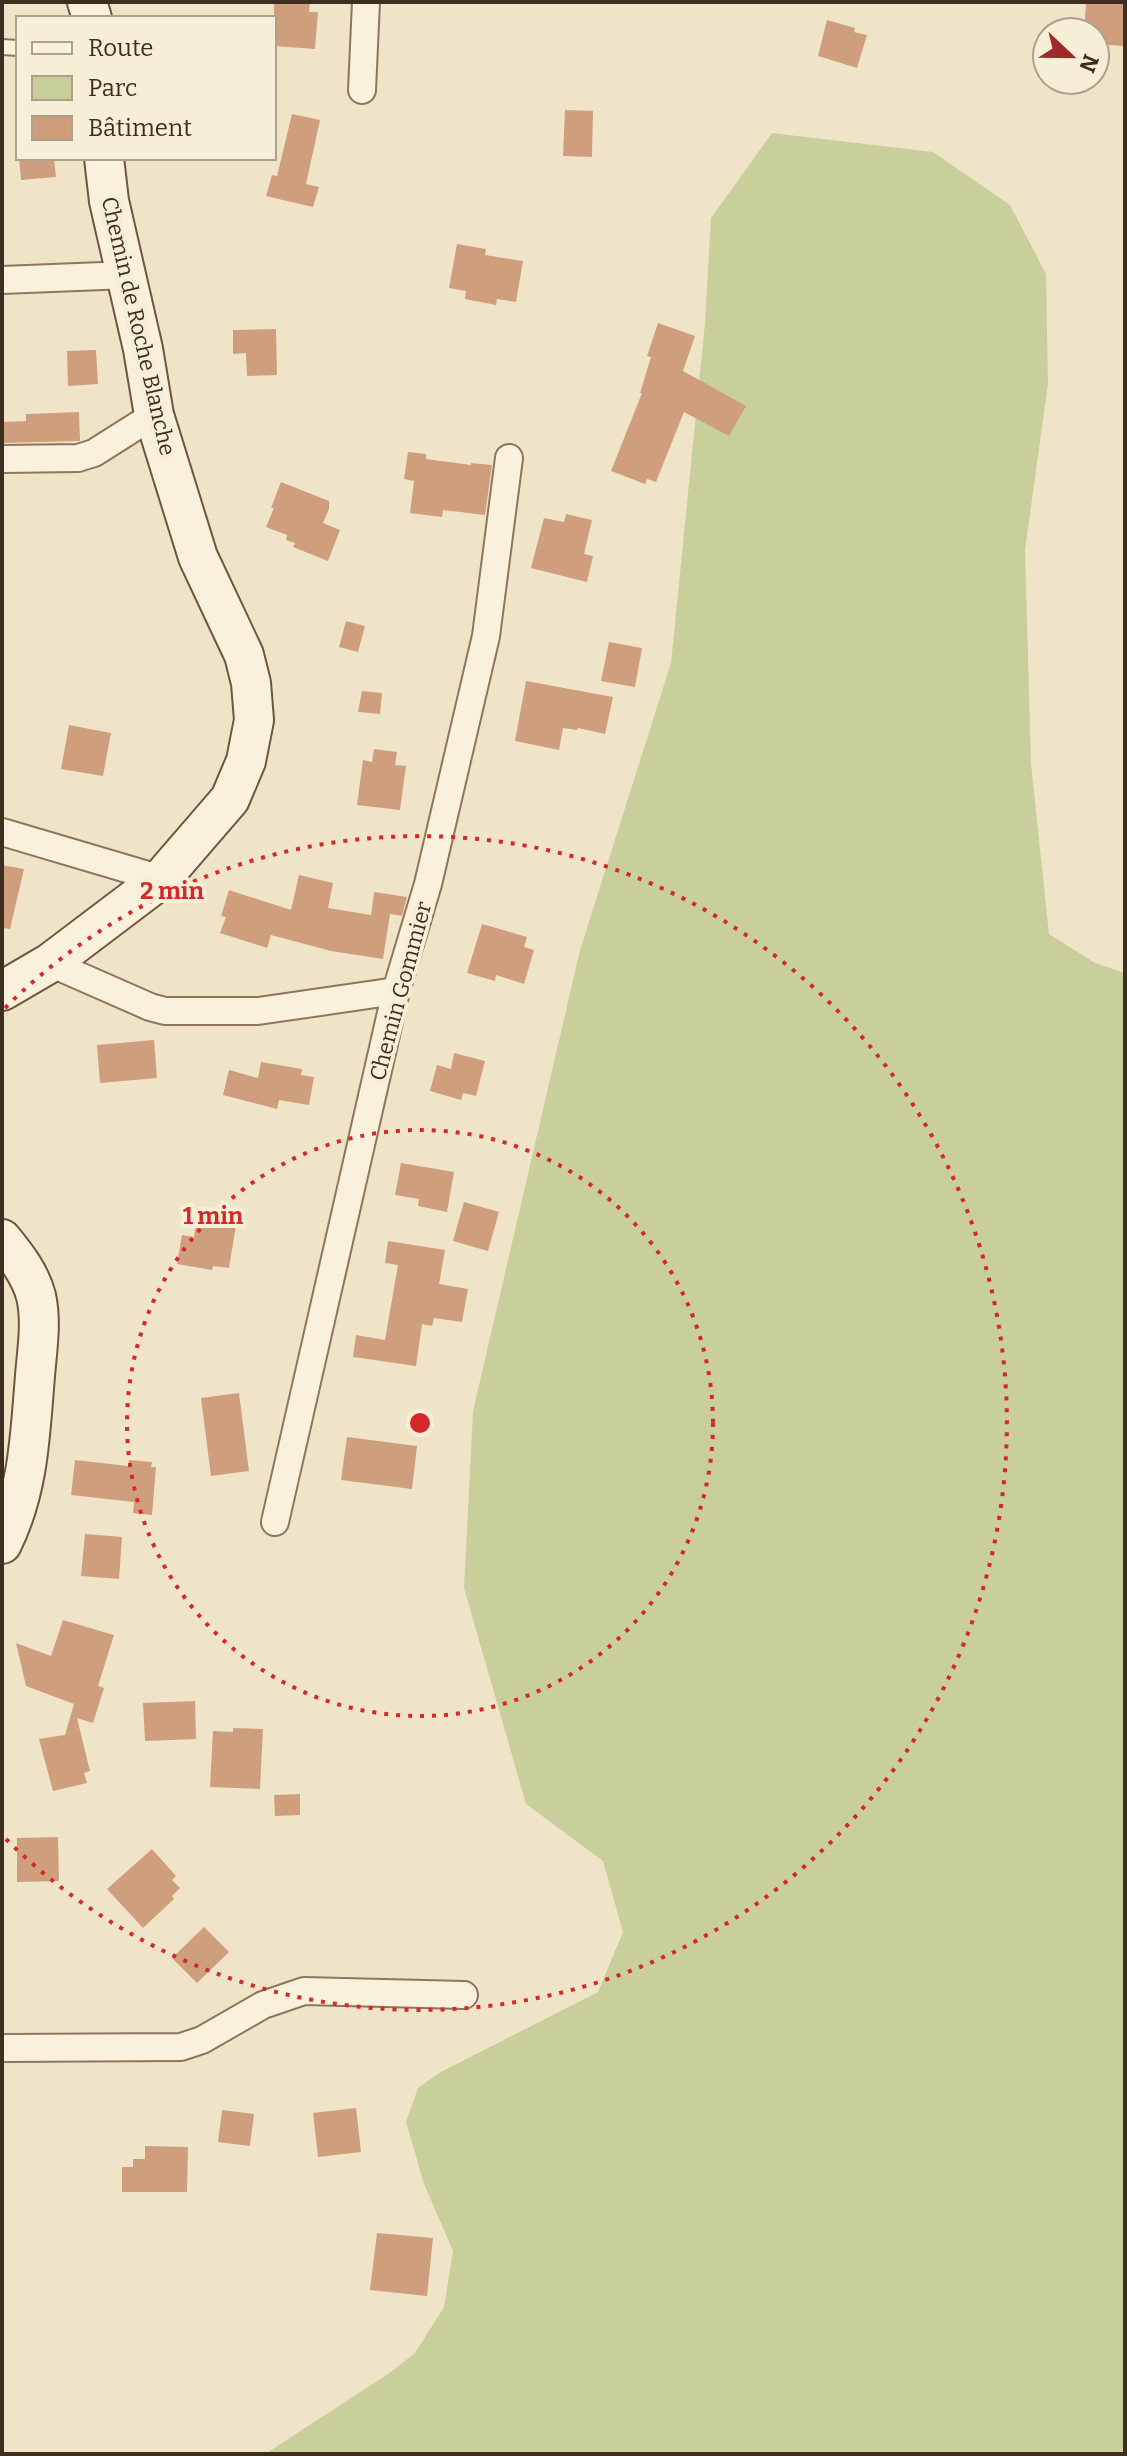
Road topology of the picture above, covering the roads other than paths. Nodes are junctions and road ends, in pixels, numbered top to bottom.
1 (366, 2) edge
2 (362, 90) dead end
3 (104, 160) edge
4 (128, 275) junction
5 (2, 280) edge
6 (154, 415) junction
7 (509, 458) dead end
8 (2, 459) edge
9 (2, 832) edge
10 (161, 879) junction
11 (50, 963) junction
12 (2, 991) edge
13 (396, 991) junction
14 (2, 1239) edge
15 (275, 1522) dead end
16 (2, 1544) edge
17 (464, 1995) dead end
18 (2, 2048) edge

1 - 2 street
3 - 4 main road, Chemin de Roche Blanche
4 - 5 street
4 - 6 main road, Chemin de Roche Blanche
6 - 8 street
6 - 10 main road, Chemin de Roche Blanche
7 - 13 street, Chemin Gommier
9 - 10 street
10 - 11 main road, Chemin de Roche Blanche
11 - 12 main road, Chemin de Roche Blanche
11 - 13 street
13 - 15 street, Chemin Gommier
14 - 16 main road
17 - 18 street

